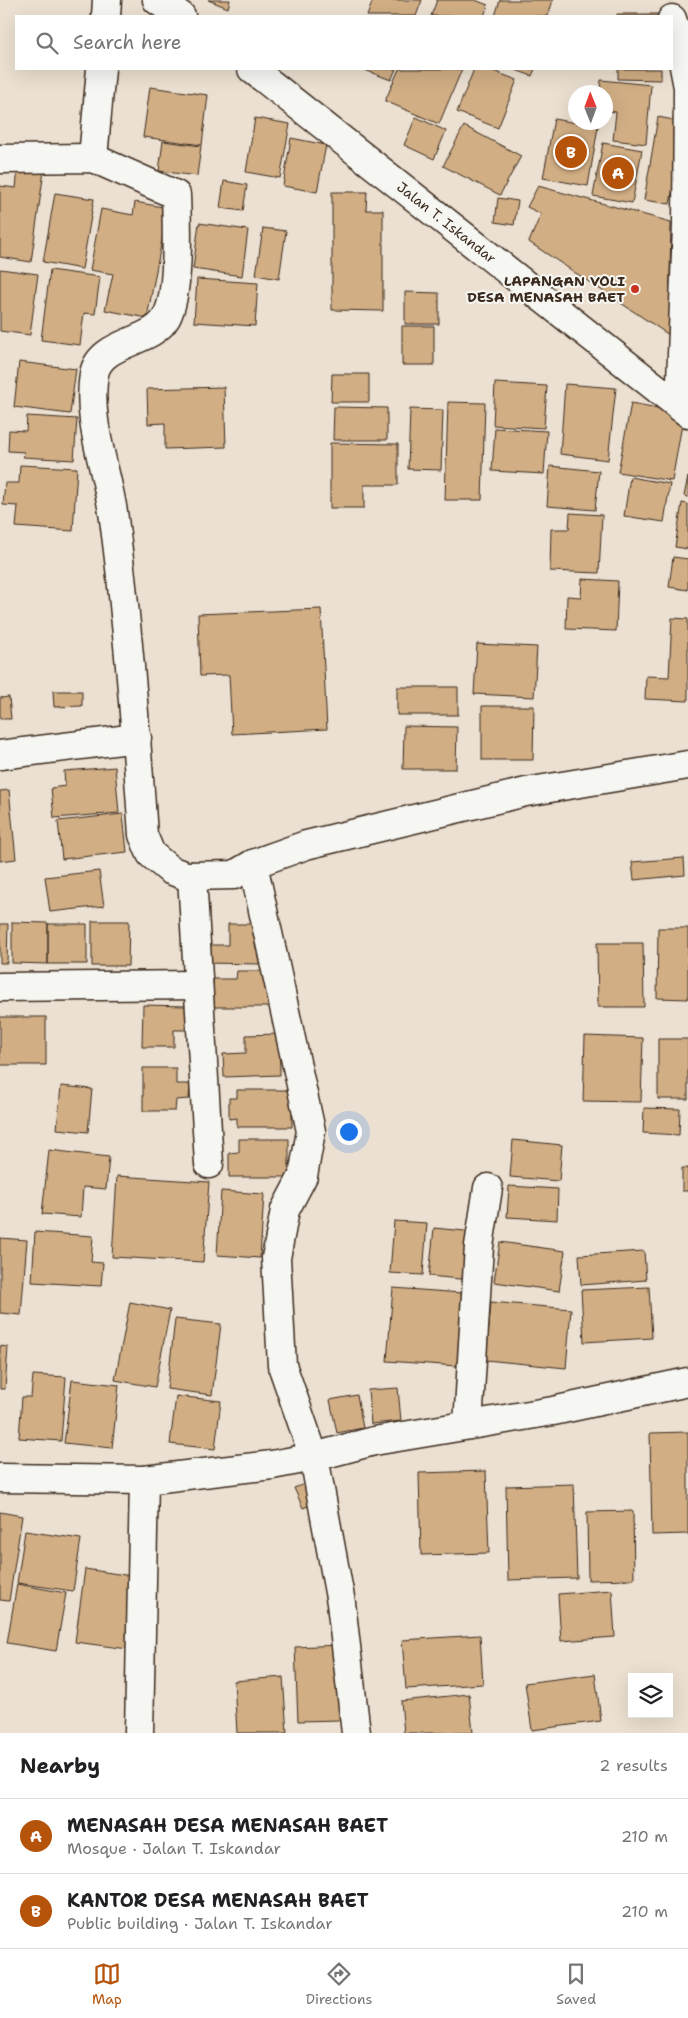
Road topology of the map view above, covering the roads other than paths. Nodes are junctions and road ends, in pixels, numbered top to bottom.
1 (107, 0) edge
2 (157, 0) edge
3 (666, 0) edge
4 (106, 15) edge
5 (180, 15) edge
6 (670, 15) edge
7 (673, 23) edge
8 (101, 70) edge
9 (253, 70) edge
10 (93, 158) junction
11 (0, 159) edge
12 (687, 226) edge
13 (684, 410) edge
14 (137, 738) junction
15 (0, 755) edge
16 (688, 764) edge
17 (253, 864) junction
18 (192, 876) junction
19 (198, 985) junction
20 (0, 987) edge
21 (209, 1164) dead end
22 (488, 1188) dead end
23 (688, 1382) edge
24 (468, 1425) junction
25 (314, 1457) junction
26 (0, 1478) edge
27 (144, 1480) junction
28 (140, 1733) edge
29 (356, 1733) edge

1 - 4 street
2 - 5 street
3 - 6 street
7 - 12 street
8 - 10 street
9 - 13 street, Jalan T. Iskandar
10 - 11 street
10 - 14 street
12 - 13 street
14 - 15 street
14 - 18 street
16 - 17 street
17 - 18 street
17 - 25 street
18 - 19 street
19 - 20 street
19 - 21 street
22 - 24 street
23 - 24 street
24 - 25 street
25 - 27 street
25 - 29 street
26 - 27 street
27 - 28 street

